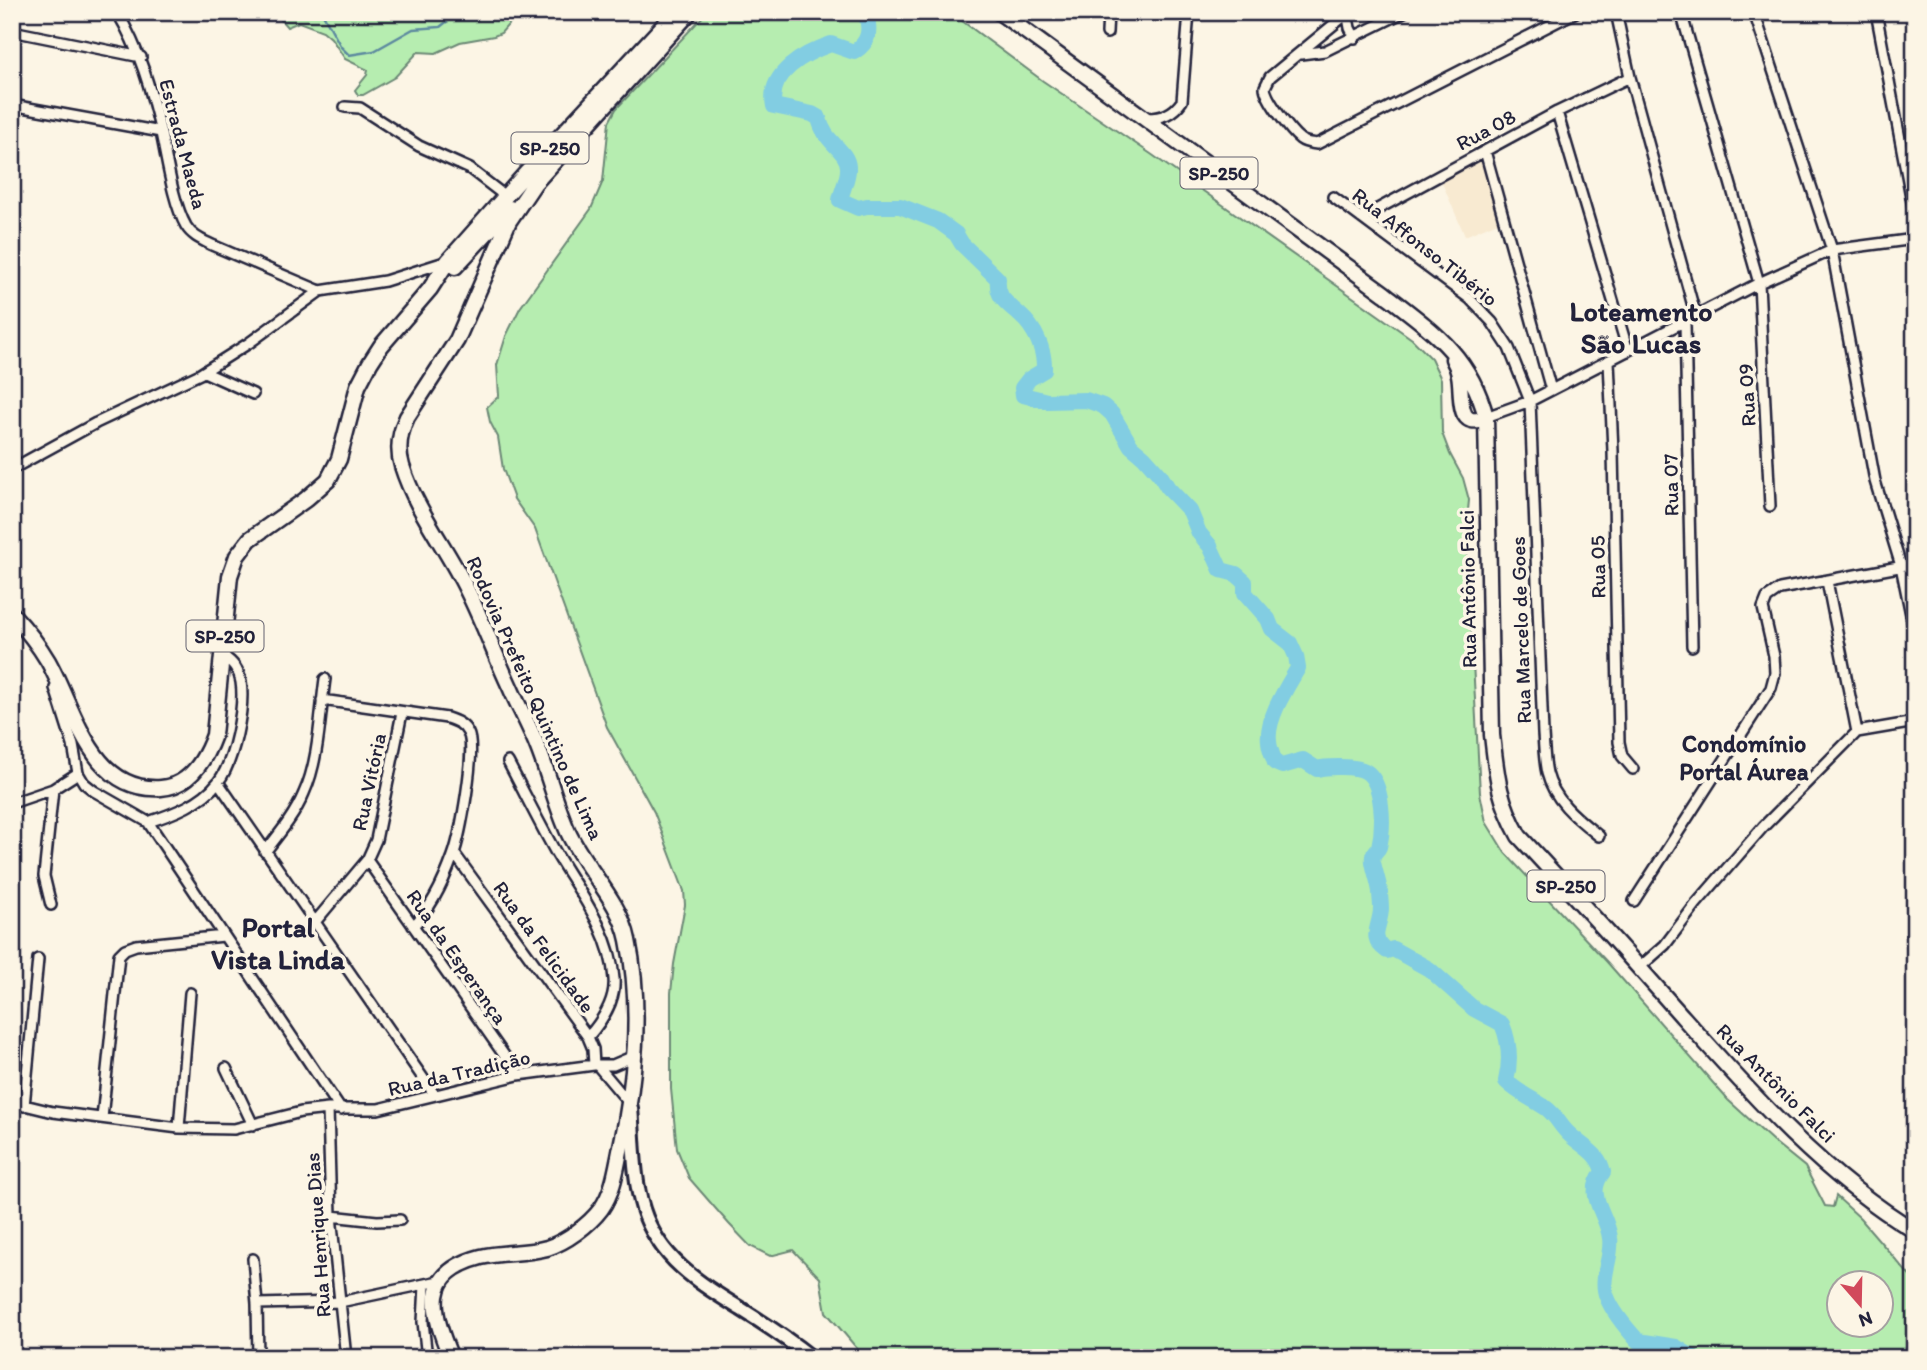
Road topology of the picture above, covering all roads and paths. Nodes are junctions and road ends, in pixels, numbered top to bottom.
1 (117, 12) edge
2 (676, 12) edge
3 (690, 12) edge
4 (999, 12) edge
5 (1108, 12) edge
6 (1189, 12) edge
7 (1404, 12) edge
8 (1576, 12) edge
9 (1616, 12) edge
10 (1681, 12) edge
11 (1754, 12) edge
12 (1876, 12) edge
13 (1348, 13) edge
14 (12, 31) edge
15 (1107, 33) dead end
16 (1355, 38) junction
17 (1301, 54) junction
18 (141, 57) junction
19 (1630, 77) junction
20 (12, 104) edge
21 (345, 107) dead end
22 (1557, 112) junction
23 (1144, 118) junction
24 (161, 132) junction
25 (552, 146) junction
26 (1485, 151) junction
27 (536, 181) junction
28 (505, 196) junction
29 (1334, 197) dead end
30 (1361, 218) junction
31 (1915, 218) edge
32 (498, 221) junction
33 (1915, 239) edge
34 (1832, 250) junction
35 (448, 261) junction
36 (491, 262) junction
37 (1759, 283) junction
38 (430, 289) junction
39 (320, 291) junction
40 (1696, 317) junction
41 (1685, 323) junction
42 (1439, 335) junction
43 (1628, 351) junction
44 (1609, 361) junction
45 (204, 372) junction
46 (1551, 390) junction
47 (253, 394) dead end
48 (1530, 401) junction
49 (1486, 417) junction
50 (12, 469) edge
51 (1770, 506) dead end
52 (1915, 564) edge
53 (1901, 566) junction
54 (1828, 581) junction
55 (12, 614) edge
56 (1915, 634) edge
57 (1692, 646) dead end
58 (223, 656) junction
59 (49, 662) junction
60 (325, 679) dead end
61 (322, 699) junction
62 (402, 713) junction
63 (1915, 722) edge
64 (1857, 732) junction
65 (508, 762) dead end
66 (1633, 769) dead end
67 (78, 773) junction
68 (218, 782) junction
69 (53, 789) junction
70 (12, 803) edge
71 (148, 822) junction
72 (1599, 836) dead end
73 (265, 852) junction
74 (454, 853) junction
75 (367, 860) junction
76 (1634, 901) dead end
77 (51, 905) dead end
78 (314, 922) junction
79 (413, 926) junction
80 (225, 936) junction
81 (38, 959) dead end
82 (1639, 968) junction
83 (190, 993) dead end
84 (588, 1037) junction
85 (634, 1056) junction
86 (596, 1065) junction
87 (226, 1068) dead end
88 (518, 1074) junction
89 (434, 1094) junction
90 (12, 1102) edge
91 (631, 1104) junction
92 (24, 1106) junction
93 (328, 1109) junction
94 (341, 1110) junction
95 (103, 1118) junction
96 (253, 1125) junction
97 (179, 1128) junction
98 (331, 1216) junction
99 (400, 1220) dead end
100 (1915, 1231) edge
101 (253, 1259) dead end
102 (432, 1283) junction
103 (340, 1302) junction
104 (257, 1304) junction
105 (258, 1358) edge
106 (346, 1358) edge
107 (427, 1358) edge
108 (451, 1358) edge
109 (812, 1358) edge

1 - 18 street, Estrada Maeda
2 - 25 main road, SP-250
3 - 27 main road, SP-250
4 - 23 main road, Rua Antônio Falci / SP-250
5 - 15 street
6 - 23 street
7 - 16 street
8 - 17 street
9 - 19 street
10 - 37 street, Rua 09
11 - 34 street
12 - 31 street
13 - 16 street
13 - 17 street
14 - 18 street
16 - 17 street
18 - 24 street, Estrada Maeda
19 - 22 street, Rua 08
19 - 40 street
20 - 24 street
21 - 28 street
22 - 26 street, Rua 08
22 - 43 street
23 - 42 main road, Rua Antônio Falci / SP-250
24 - 39 street, Estrada Maeda
25 - 28 main road, SP-250
25 - 32 main road
26 - 30 street, Rua 08
26 - 46 street
27 - 32 main road, SP-250
27 - 36 main road, Rodovia Prefeito Quintino de Lima
28 - 35 main road, SP-250
29 - 30 street, Rua Affonso Tibério
30 - 48 street, Rua Affonso Tibério
32 - 36 main road
32 - 38 main road, SP-250
33 - 34 street
34 - 37 street
34 - 53 street
35 - 38 main road, SP-250
35 - 39 street
36 - 85 main road, Rodovia Prefeito Quintino de Lima
37 - 40 street
37 - 51 street, Rua 09
38 - 58 main road, SP-250
39 - 45 street
40 - 41 street
41 - 43 street
41 - 57 street, Rua 07
42 - 49 main road, Rua Antônio Falci / SP-250
42 - 49 main road
43 - 44 street
44 - 46 street
44 - 66 street, Rua 05
45 - 47 street
45 - 50 street
46 - 48 street
48 - 49 street
48 - 72 street, Rua Marcelo de Goes
49 - 82 main road, Rua Antônio Falci / SP-250
52 - 53 street
53 - 54 street
53 - 56 street
54 - 64 street
54 - 76 street
55 - 59 main road, SP-250
58 - 59 main road, SP-250
58 - 68 street
59 - 67 street
60 - 61 street
61 - 62 street
61 - 73 street
62 - 74 street
62 - 75 street, Rua Vitória
63 - 64 street
64 - 82 street
65 - 84 street
67 - 69 street
67 - 71 street
68 - 71 street
68 - 73 street
69 - 70 street
69 - 77 street
71 - 80 street
73 - 78 street
74 - 79 street
74 - 84 street, Rua da Felicidade
75 - 78 street, Rua Vitória
75 - 79 street, Rua da Esperança
78 - 89 street
79 - 88 street, Rua da Esperança
80 - 94 street
80 - 95 street
81 - 92 street
82 - 100 main road, Rua Antônio Falci / SP-250
83 - 97 street
84 - 86 street, Rua da Felicidade
85 - 86 street, Rua da Tradição
85 - 91 main road, Rodovia Prefeito Quintino de Lima
86 - 88 street, Rua da Tradição
86 - 91 street
87 - 96 street
88 - 89 street, Rua da Tradição
89 - 94 street, Rua da Tradição
90 - 92 street, Rua da Tradição
91 - 102 main road, Rodovia Prefeito Quintino de Lima
91 - 109 street
92 - 95 street, Rua da Tradição
93 - 94 street, Rua da Tradição
93 - 96 street, Rua da Tradição
93 - 98 street, Rua Henrique Dias
95 - 97 street, Rua da Tradição
96 - 97 street, Rua da Tradição
98 - 99 street
98 - 103 street, Rua Henrique Dias
101 - 104 street
102 - 103 street
102 - 107 street
102 - 108 main road
103 - 104 street
103 - 106 street, Rua Henrique Dias
104 - 105 street

